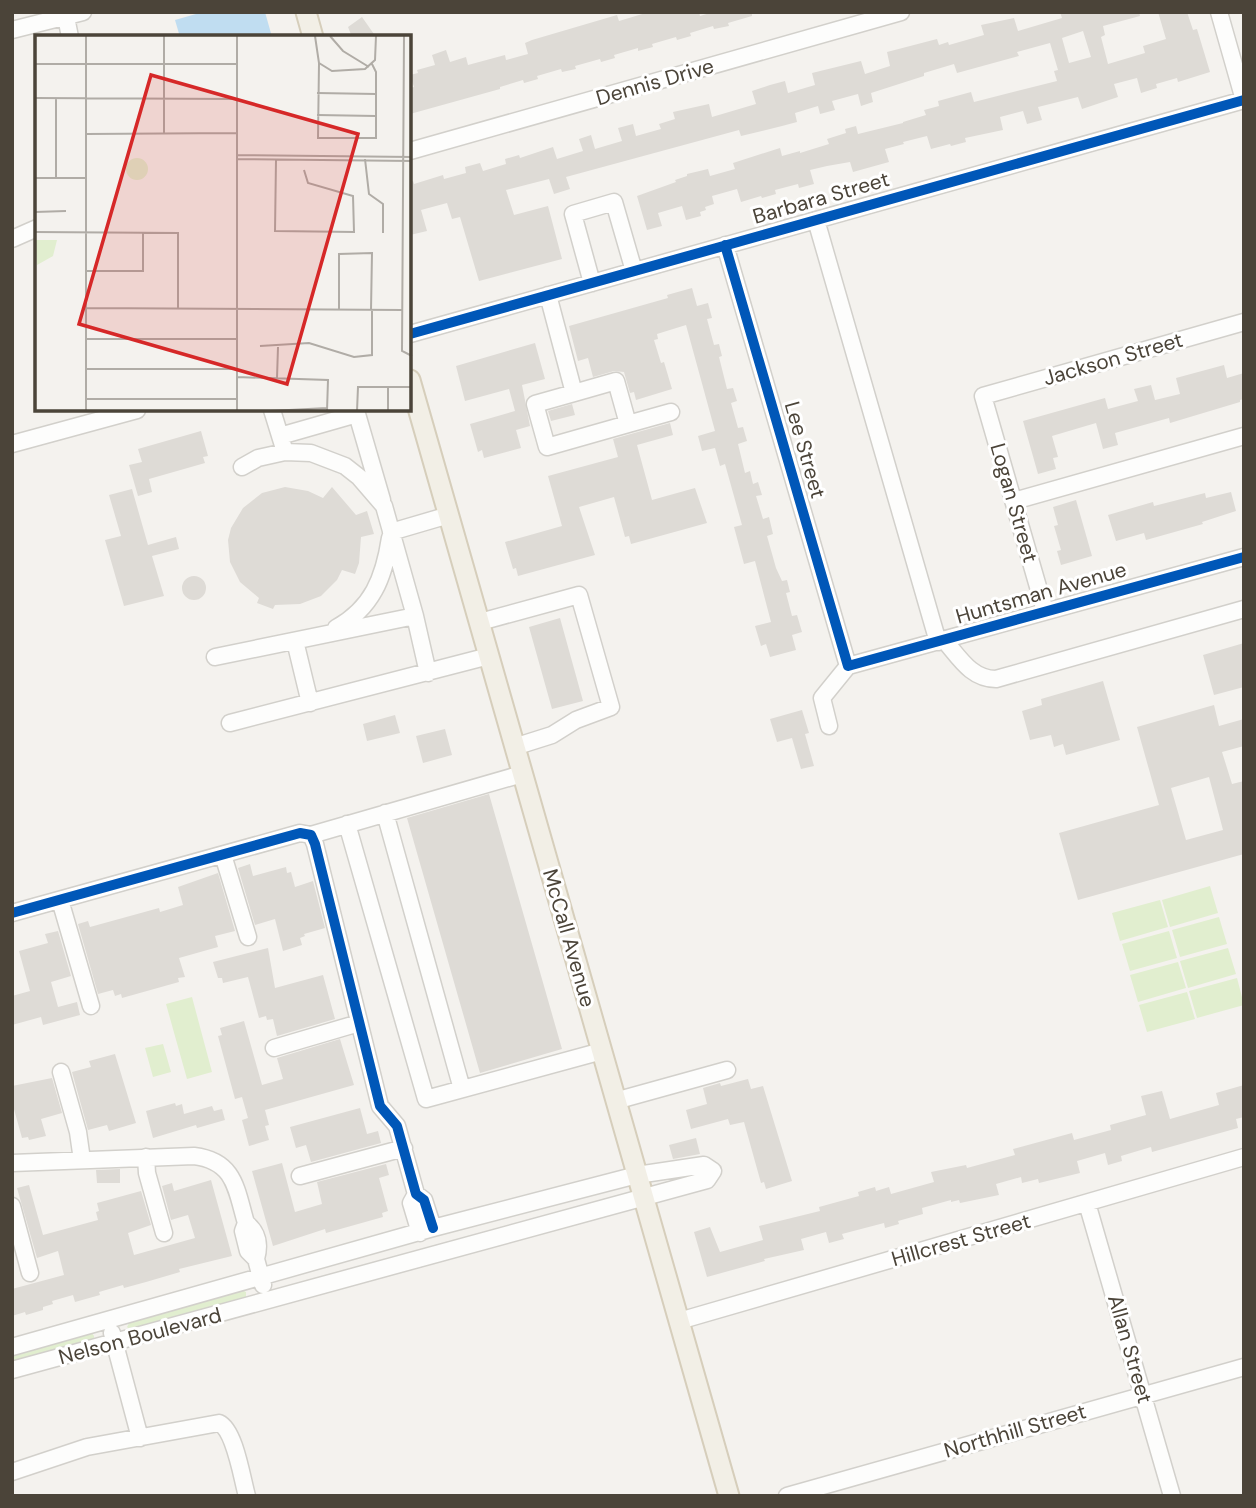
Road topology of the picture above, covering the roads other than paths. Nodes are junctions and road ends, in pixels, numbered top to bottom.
1 (83, 12) edge
2 (306, 12) edge
3 (901, 12) edge
4 (1219, 12) edge
5 (66, 17) junction
6 (12, 30) edge
7 (70, 35) edge
8 (312, 35) edge
9 (1239, 66) edge
10 (1244, 100) edge
11 (411, 151) edge
12 (816, 220) junction
13 (35, 229) edge
14 (12, 239) edge
15 (725, 245) junction
16 (634, 271) junction
17 (592, 283) junction
18 (548, 295) junction
19 (1244, 322) edge
20 (411, 334) edge
21 (411, 383) edge
22 (574, 393) junction
23 (983, 396) joint
24 (133, 411) edge
25 (272, 411) edge
26 (671, 412) dead end
27 (628, 424) junction
28 (1244, 436) edge
29 (12, 444) edge
30 (282, 444) junction
31 (242, 467) dead end
32 (1014, 501) junction
33 (384, 506) junction
34 (450, 515) junction
35 (391, 533) junction
36 (1244, 557) edge
37 (1244, 610) edge
38 (1045, 611) junction
39 (415, 616) junction
40 (480, 622) junction
41 (314, 637) junction
42 (295, 640) junction
43 (941, 641) junction
44 (489, 656) junction
45 (215, 657) dead end
46 (848, 666) junction
47 (428, 673) junction
48 (310, 703) junction
49 (230, 723) dead end
50 (829, 726) dead end
51 (514, 747) junction
52 (522, 774) junction
53 (385, 813) junction
54 (347, 824) junction
55 (311, 835) junction
56 (223, 855) junction
57 (60, 900) junction
58 (12, 913) edge
59 (247, 937) dead end
60 (91, 1006) dead end
61 (359, 1023) junction
62 (274, 1048) dead end
63 (602, 1051) junction
64 (727, 1070) dead end
65 (61, 1072) dead end
66 (462, 1089) junction
67 (615, 1101) junction
68 (404, 1148) junction
69 (146, 1157) junction
70 (1244, 1157) edge
71 (82, 1160) junction
72 (12, 1163) edge
73 (637, 1175) junction
74 (300, 1177) dead end
75 (643, 1197) junction
76 (1087, 1203) junction
77 (12, 1206) edge
78 (427, 1230) junction
79 (164, 1233) dead end
80 (435, 1254) junction
81 (30, 1273) dead end
82 (261, 1278) junction
83 (267, 1301) junction
84 (108, 1320) junction
85 (679, 1321) junction
86 (114, 1342) junction
87 (12, 1347) edge
88 (1244, 1367) edge
89 (12, 1370) edge
90 (1144, 1395) junction
91 (140, 1438) junction
92 (12, 1472) edge
93 (247, 1496) edge
94 (729, 1496) edge
95 (787, 1496) edge
96 (1172, 1496) edge

1 - 5 street
2 - 8 main road
3 - 11 street, Dennis Drive
4 - 9 street
5 - 6 street
5 - 7 street
9 - 10 street
10 - 12 street, Barbara Street
12 - 15 street, Barbara Street
12 - 43 street
13 - 14 street
15 - 16 street, Barbara Street
15 - 46 street, Lee Street
16 - 17 street, Barbara Street
16 - 17 street
17 - 18 street, Barbara Street
18 - 20 street, Barbara Street
18 - 22 street
19 - 23 street, Jackson Street
21 - 34 main road, McCall Avenue
22 - 27 street
22 - 27 street
23 - 32 street, Logan Street
24 - 29 street
25 - 30 street
26 - 27 street
28 - 32 street
30 - 31 street
30 - 33 street
30 - 33 street
32 - 38 street, Logan Street
33 - 35 street
34 - 35 street
34 - 40 main road, McCall Avenue
35 - 39 street
35 - 41 street
36 - 38 street, Huntsman Avenue
37 - 43 street
38 - 43 street, Huntsman Avenue
39 - 41 street
39 - 47 street
40 - 44 main road, McCall Avenue
40 - 51 street
41 - 42 street
42 - 45 street
42 - 48 street
43 - 46 street, Huntsman Avenue
44 - 47 street
44 - 51 main road, McCall Avenue
46 - 50 street
47 - 48 street
48 - 49 street
51 - 52 main road, McCall Avenue
52 - 53 street
52 - 63 main road, McCall Avenue
53 - 54 street
53 - 66 street
54 - 55 street
54 - 66 street
55 - 56 street
55 - 61 street
56 - 57 street
56 - 59 street
57 - 58 street
57 - 60 street
61 - 62 street
61 - 68 street
63 - 66 street
63 - 67 main road, McCall Avenue
64 - 67 street
65 - 71 street
67 - 73 main road, McCall Avenue
68 - 74 street
68 - 78 street
69 - 71 street
69 - 79 street
69 - 82 street
70 - 76 street, Hillcrest Street
71 - 72 street
73 - 75 main road, McCall Avenue
73 - 75 street, Nelson Boulevard
73 - 78 street, Nelson Boulevard
75 - 80 street, Nelson Boulevard
75 - 85 main road, McCall Avenue
76 - 85 street, Hillcrest Street
76 - 90 street, Allan Street
77 - 81 street
78 - 80 street
78 - 82 street, Nelson Boulevard
80 - 83 street, Nelson Boulevard
82 - 83 street
82 - 84 street, Nelson Boulevard
83 - 86 street, Nelson Boulevard
84 - 86 street
84 - 87 street, Nelson Boulevard
85 - 94 main road, McCall Avenue
86 - 89 street, Nelson Boulevard
86 - 91 street
88 - 90 street, Northhill Street
90 - 95 street, Northhill Street
90 - 96 street, Allan Street
91 - 92 street
91 - 93 street

